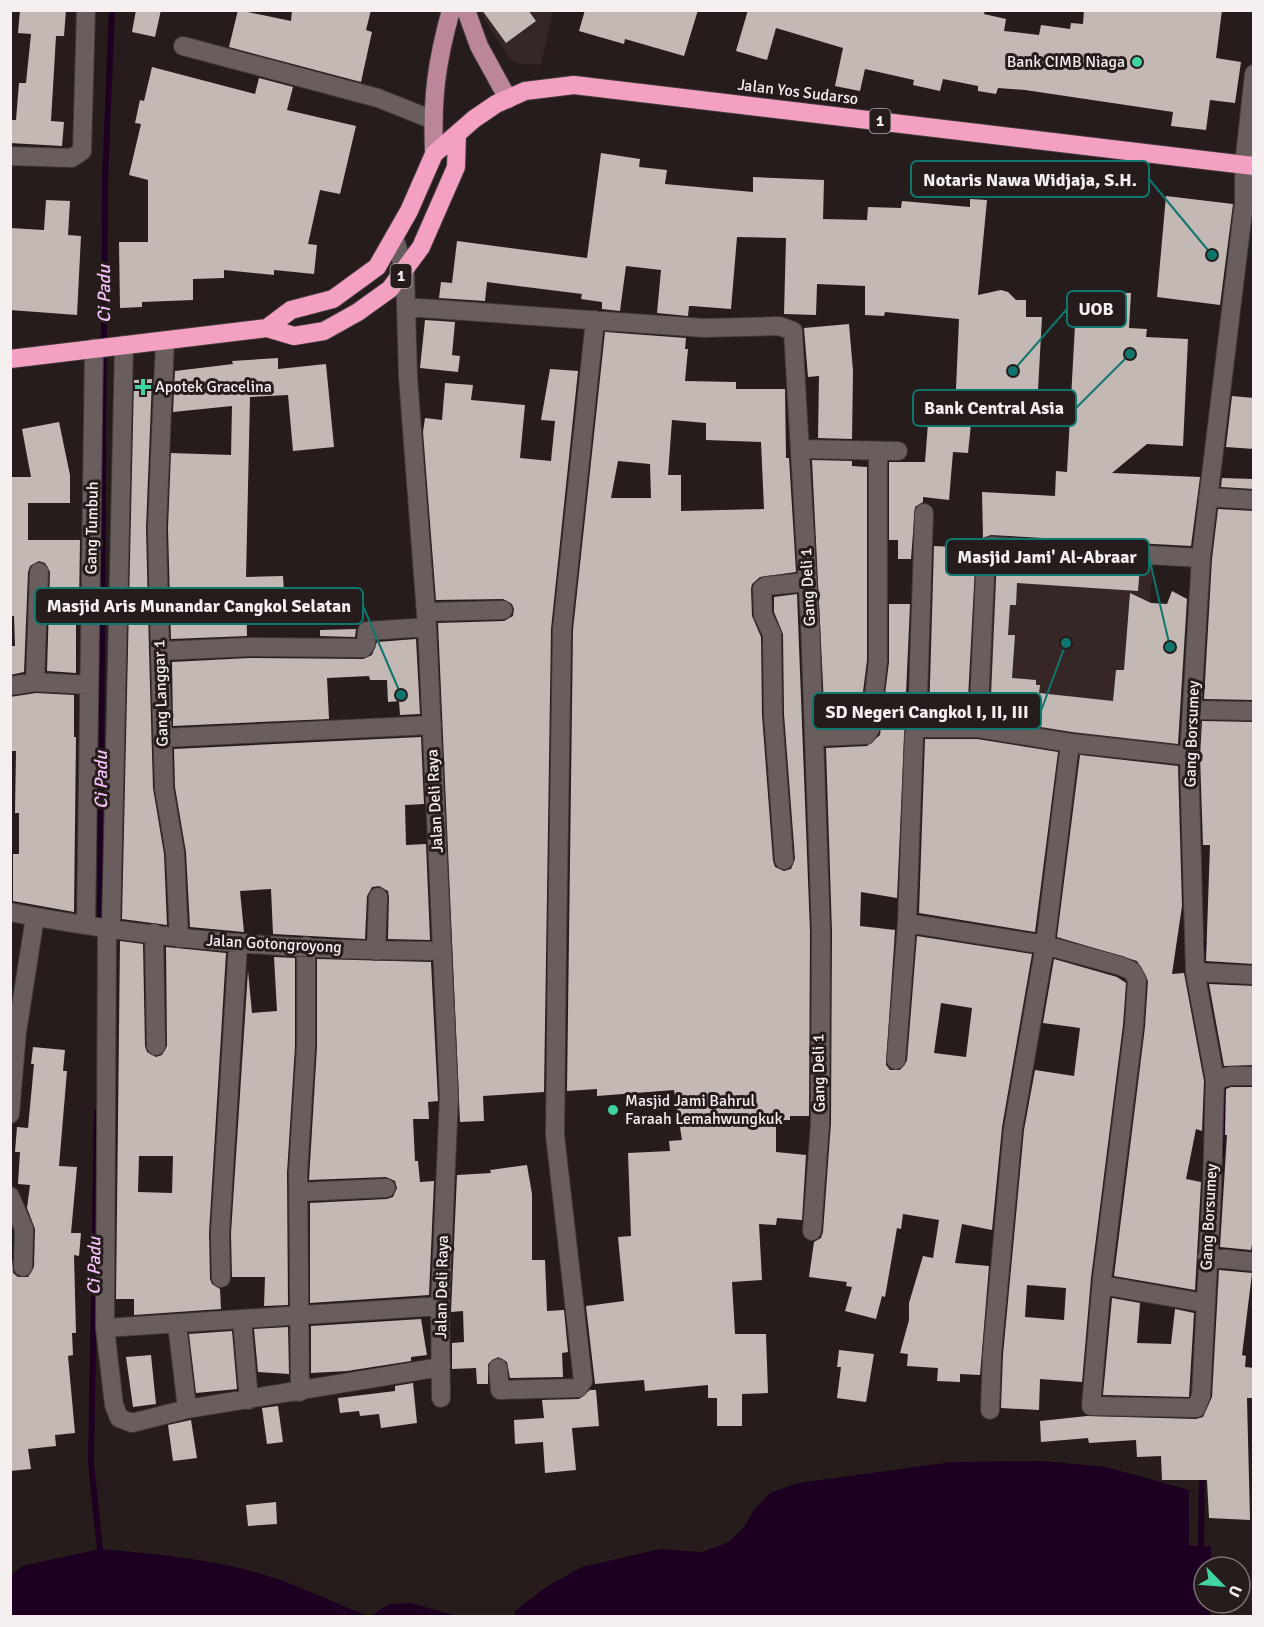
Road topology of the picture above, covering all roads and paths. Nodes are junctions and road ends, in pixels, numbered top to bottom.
1 (86, 10) edge
2 (451, 10) edge
3 (466, 10) edge
4 (183, 46) dead end
5 (1254, 74) edge
6 (508, 99) junction
7 (433, 120) junction
8 (457, 134) junction
9 (434, 154) junction
10 (10, 156) edge
11 (1249, 165) edge
12 (394, 237) junction
13 (405, 272) junction
14 (406, 307) junction
15 (595, 320) junction
16 (267, 328) junction
17 (174, 339) junction
18 (124, 345) junction
19 (94, 348) junction
20 (10, 359) edge
21 (801, 449) junction
22 (878, 451) junction
23 (898, 451) dead end
24 (1208, 497) junction
25 (1254, 500) edge
26 (924, 513) dead end
27 (1201, 558) junction
28 (39, 572) dead end
29 (807, 582) junction
30 (503, 610) dead end
31 (427, 619) junction
32 (160, 651) junction
33 (35, 682) junction
34 (89, 685) junction
35 (10, 686) edge
36 (1198, 710) junction
37 (1254, 711) edge
38 (432, 725) junction
39 (917, 728) junction
40 (978, 728) junction
41 (814, 737) junction
42 (162, 738) junction
43 (1070, 743) junction
44 (1189, 756) junction
45 (784, 860) dead end
46 (378, 897) dead end
47 (10, 912) edge
48 (35, 916) junction
49 (87, 924) junction
50 (907, 924) junction
51 (109, 928) junction
52 (154, 933) junction
53 (179, 938) junction
54 (238, 944) junction
55 (1045, 945) junction
56 (306, 946) junction
57 (376, 951) junction
58 (442, 951) junction
59 (1203, 972) junction
60 (1254, 975) edge
61 (156, 1046) dead end
62 (896, 1060) dead end
63 (1254, 1076) edge
64 (1222, 1078) junction
65 (10, 1114) edge
66 (387, 1188) dead end
67 (299, 1192) junction
68 (10, 1196) edge
69 (812, 1231) dead end
70 (1210, 1257) junction
71 (1254, 1262) edge
72 (23, 1267) dead end
73 (221, 1278) dead end
74 (1101, 1285) junction
75 (1204, 1303) junction
76 (440, 1306) junction
77 (301, 1316) junction
78 (242, 1320) junction
79 (177, 1324) junction
80 (105, 1328) junction
81 (441, 1367) junction
82 (498, 1368) dead end
83 (300, 1392) junction
84 (441, 1398) dead end
85 (249, 1400) junction
86 (187, 1409) junction
87 (990, 1410) dead end

1 - 10 street
2 - 7 main road
3 - 6 main road
4 - 7 street
5 - 11 street, Gang Borsumey
6 - 8 highway, Jalan Yos Sudarso / 1
6 - 11 highway, Jalan Yos Sudarso / 1
7 - 9 main road
8 - 9 highway, Jalan Yos Sudarso / 1
8 - 13 highway, 1
9 - 12 highway, Jalan Yos Sudarso / 1
11 - 24 street, Gang Borsumey
12 - 13 street, Jalan Deli Raya
12 - 16 highway, Jalan Yos Sudarso / 1
13 - 14 street, Jalan Deli Raya
13 - 16 highway, 1
14 - 15 street, Gang Deli 1
14 - 31 street, Jalan Deli Raya
15 - 21 street, Gang Deli 1
15 - 82 street
16 - 17 highway, 1
17 - 18 highway, 1
17 - 32 street, Gang Langgar 1
18 - 19 highway, 1
18 - 51 street
19 - 20 highway, 1
19 - 34 street, Gang Tumbuh
21 - 22 street
21 - 29 street, Gang Deli 1
22 - 23 street
22 - 41 street
24 - 25 street
24 - 27 street, Gang Borsumey
26 - 39 street
27 - 36 street, Gang Borsumey
27 - 40 street
28 - 33 street
29 - 41 street, Gang Deli 1
29 - 45 street
30 - 31 street
31 - 32 street
31 - 38 street, Jalan Deli Raya
32 - 42 street, Gang Langgar 1
33 - 34 street
33 - 35 street
34 - 49 street, Gang Tumbuh
36 - 37 street
36 - 44 street, Gang Borsumey
38 - 42 street
38 - 58 street, Jalan Deli Raya
39 - 40 street
39 - 50 street
40 - 43 street
41 - 69 street, Gang Deli 1
42 - 53 street, Gang Langgar 1
43 - 44 street
43 - 55 street
44 - 59 street, Gang Borsumey
46 - 57 street
47 - 48 street, Jalan Gotongroyong
48 - 49 street, Jalan Gotongroyong
48 - 65 street
49 - 51 street, Jalan Gotongroyong
50 - 55 street
50 - 62 street
51 - 52 street, Jalan Gotongroyong
51 - 80 street
52 - 53 street, Jalan Gotongroyong
52 - 61 street
53 - 54 street, Jalan Gotongroyong
54 - 56 street, Jalan Gotongroyong
54 - 73 street
55 - 74 street
55 - 87 street
56 - 57 street, Jalan Gotongroyong
56 - 67 street
57 - 58 street, Jalan Gotongroyong
58 - 76 street, Jalan Deli Raya
59 - 60 street
59 - 64 street, Gang Borsumey
63 - 64 street
64 - 70 street, Gang Borsumey
66 - 67 street
67 - 77 street
68 - 72 street
70 - 71 street
70 - 75 street, Gang Borsumey
74 - 75 street
74 - 75 street, Gang Borsumey
76 - 77 street
76 - 81 street, Jalan Deli Raya
77 - 78 street
77 - 83 street
78 - 79 street
78 - 85 street
79 - 80 street
79 - 86 street
80 - 86 street
81 - 83 street
81 - 84 street, Jalan Deli Raya
83 - 85 street
85 - 86 street

